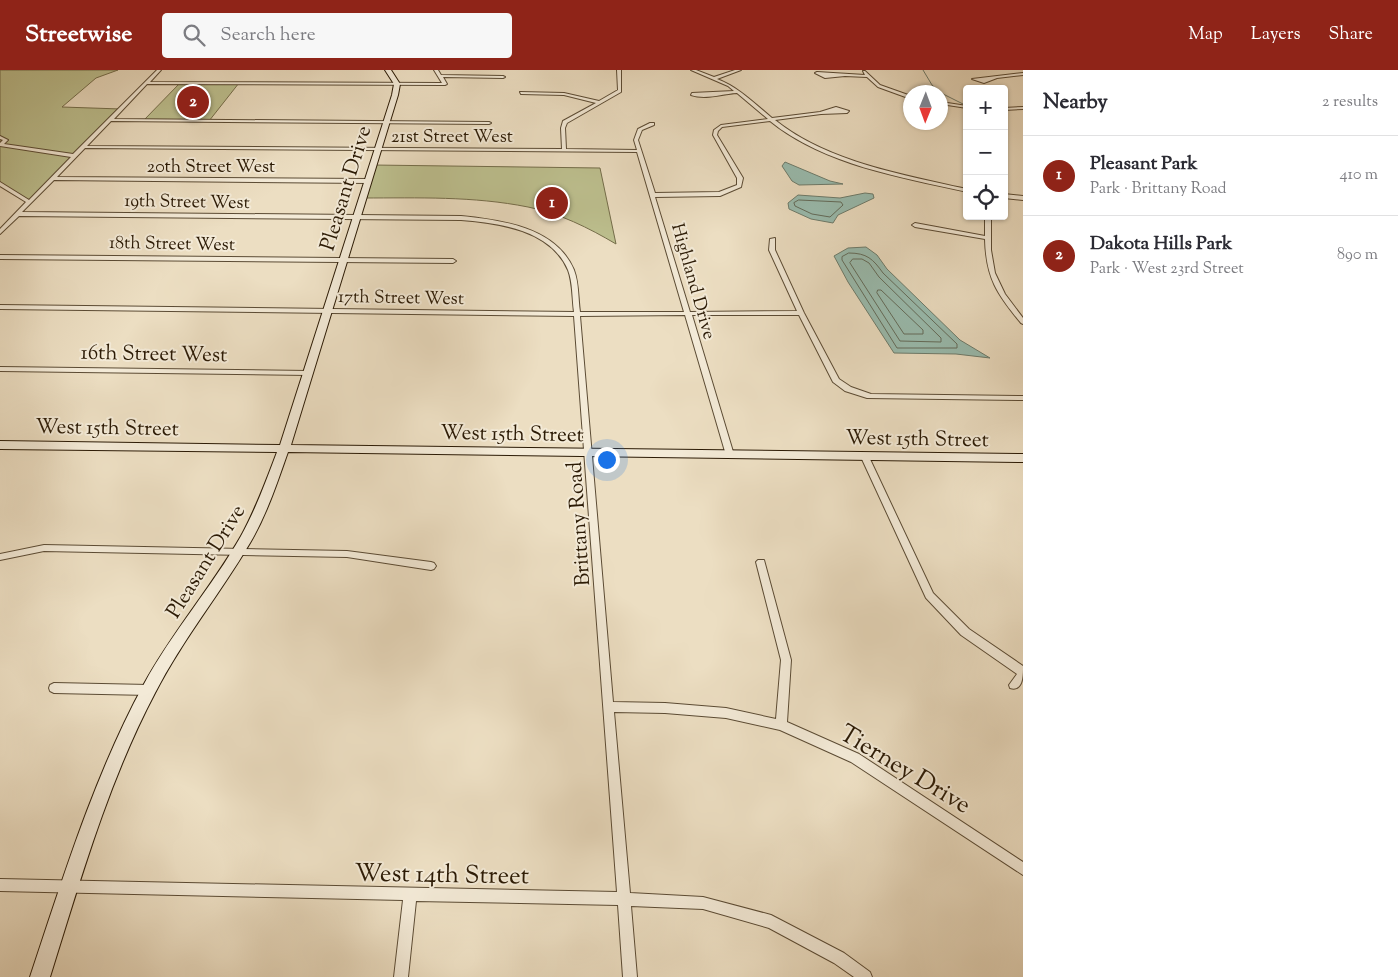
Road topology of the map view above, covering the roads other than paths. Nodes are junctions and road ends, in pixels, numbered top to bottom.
1 (159, 70) edge
2 (388, 70) edge
3 (436, 70) edge
4 (620, 70) edge
5 (693, 70) edge
6 (739, 70) edge
7 (862, 70) edge
8 (1023, 74) edge
9 (844, 75) junction
10 (442, 76) junction
11 (867, 76) junction
12 (503, 77) dead end
13 (996, 77) dead end
14 (715, 78) junction
15 (147, 83) junction
16 (397, 84) junction
17 (445, 84) junction
18 (739, 92) junction
19 (444, 93) dead end
20 (521, 93) dead end
21 (719, 94) junction
22 (903, 95) edge
23 (599, 102) junction
24 (948, 104) edge
25 (963, 106) edge
26 (1023, 108) edge
27 (1008, 109) edge
28 (820, 113) junction
29 (770, 119) junction
30 (110, 120) junction
31 (387, 122) junction
32 (489, 123) dead end
33 (652, 124) dead end
34 (0, 137) edge
35 (0, 145) edge
36 (84, 147) junction
37 (378, 150) junction
38 (564, 151) junction
39 (639, 151) junction
40 (74, 156) junction
41 (53, 178) junction
42 (368, 181) junction
43 (0, 184) edge
44 (963, 190) edge
45 (654, 195) junction
46 (1008, 196) edge
47 (1023, 198) edge
48 (29, 202) junction
49 (18, 214) junction
50 (357, 218) junction
51 (988, 220) edge
52 (915, 225) dead end
53 (0, 232) edge
54 (988, 238) junction
55 (774, 239) dead end
56 (0, 257) edge
57 (343, 260) junction
58 (453, 261) dead end
59 (0, 307) edge
60 (327, 311) junction
61 (687, 313) junction
62 (577, 314) junction
63 (801, 314) junction
64 (1023, 322) edge
65 (0, 369) edge
66 (308, 373) junction
67 (1023, 398) edge
68 (0, 445) edge
69 (284, 449) junction
70 (590, 453) junction
71 (730, 455) junction
72 (865, 456) junction
73 (1023, 458) edge
74 (239, 551) junction
75 (0, 557) edge
76 (761, 562) dead end
77 (431, 566) dead end
78 (1023, 673) edge
79 (1014, 685) dead end
80 (54, 688) dead end
81 (149, 690) junction
82 (609, 707) junction
83 (781, 725) junction
84 (1023, 869) edge
85 (0, 885) edge
86 (68, 888) junction
87 (410, 895) junction
88 (624, 899) junction
89 (40, 977) edge
90 (401, 977) edge
91 (630, 977) edge
92 (865, 977) edge

1 - 15 street
2 - 16 street
3 - 10 street
4 - 23 street
5 - 14 street
6 - 14 street
7 - 11 street
8 - 13 street
9 - 9 street
9 - 11 street
10 - 12 street
10 - 17 street
11 - 22 street
14 - 18 street
15 - 16 street
15 - 30 street
16 - 17 street
16 - 31 street, Pleasant Drive
17 - 19 street
18 - 21 street
18 - 29 street
20 - 23 street
21 - 21 street
23 - 38 street
24 - 25 street
26 - 27 street
28 - 28 street
28 - 29 street
29 - 44 street
29 - 45 street
30 - 31 street
30 - 36 street
31 - 32 street
31 - 37 street, Pleasant Drive
33 - 39 street, Highland Drive
34 - 35 street
35 - 40 street
36 - 37 street, 21st Street West
36 - 40 street
37 - 38 street, 21st Street West
37 - 42 street, Pleasant Drive
38 - 39 street, 21st Street West
39 - 45 street, Highland Drive
40 - 41 street
41 - 42 street, 20th Street West
41 - 48 street
42 - 50 street, Pleasant Drive
43 - 48 street
45 - 61 street, Highland Drive
46 - 47 street
48 - 49 street
49 - 50 street, 19th Street West
49 - 53 street
50 - 57 street, Pleasant Drive
50 - 62 street, Brittany Road
51 - 54 street
52 - 54 street
54 - 64 street
55 - 63 street
56 - 57 street, 18th Street West
57 - 58 street, 18th Street West
57 - 60 street, Pleasant Drive
59 - 60 street, 17th Street West
60 - 62 street, 17th Street West
60 - 66 street, Pleasant Drive
61 - 62 street, 17th Street West
61 - 63 street, 17th Street West
61 - 71 street, Highland Drive
62 - 70 street, Brittany Road
63 - 67 street
65 - 66 street, 16th Street West
66 - 69 street, Pleasant Drive
68 - 69 street, West 15th Street
69 - 70 street, West 15th Street
69 - 74 street, Pleasant Drive
70 - 71 street, West 15th Street
70 - 82 street, Brittany Road
71 - 72 street, West 15th Street
72 - 73 street, West 15th Street
72 - 78 street
74 - 75 street
74 - 77 street
74 - 81 street, Pleasant Drive
76 - 83 street
78 - 79 street
80 - 81 street
81 - 86 street, Pleasant Drive
82 - 83 street, Tierney Drive
82 - 88 street, Brittany Road
83 - 84 street, Tierney Drive
85 - 86 street, West 14th Street
86 - 87 street, West 14th Street
86 - 89 street, Pleasant Drive
87 - 88 street, West 14th Street
87 - 90 street
88 - 91 street, Brittany Road
88 - 92 street, West 14th Street

